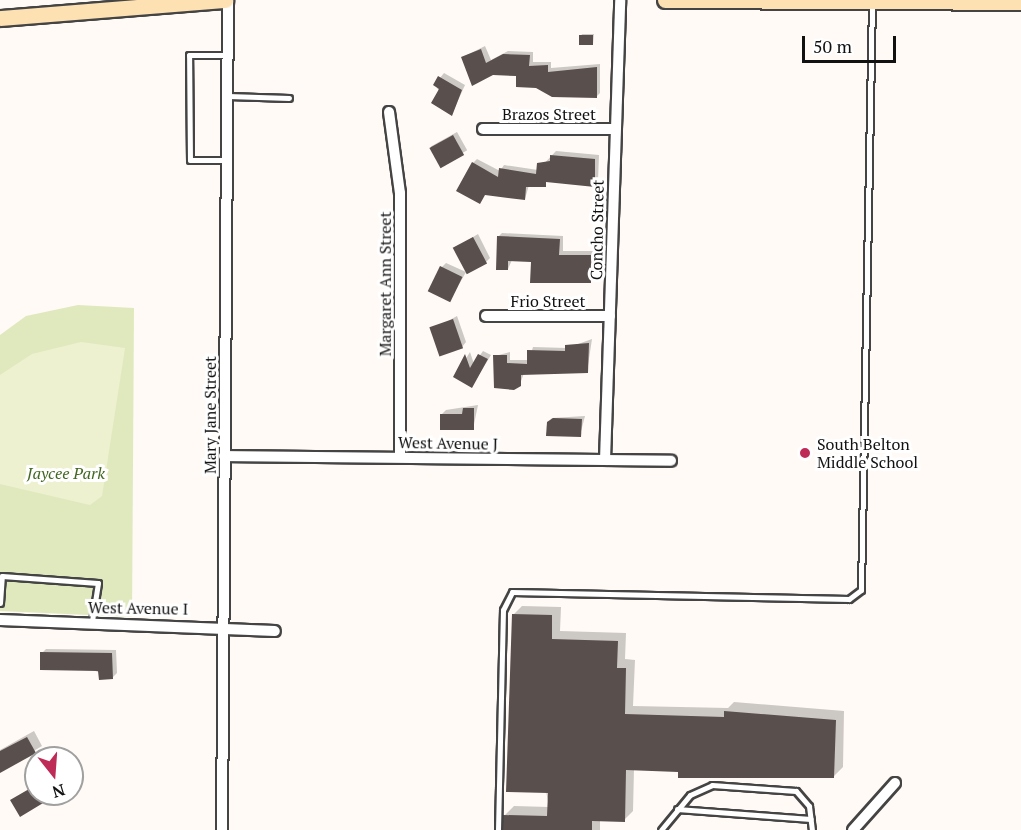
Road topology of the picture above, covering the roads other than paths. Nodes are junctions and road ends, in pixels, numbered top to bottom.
1 (226, 0) edge
2 (620, 0) edge
3 (665, 0) edge
4 (872, 1) edge
5 (1021, 2) edge
6 (0, 18) edge
7 (227, 55) junction
8 (227, 96) junction
9 (289, 98) dead end
10 (389, 112) dead end
11 (483, 129) dead end
12 (615, 129) junction
13 (226, 160) junction
14 (486, 316) dead end
15 (610, 316) junction
16 (224, 456) junction
17 (400, 457) junction
18 (604, 460) junction
19 (670, 461) dead end
20 (0, 603) edge
21 (0, 620) edge
22 (92, 622) junction
23 (224, 625) junction
24 (275, 631) dead end
25 (895, 783) dead end
26 (677, 809) junction
27 (811, 819) junction
28 (222, 830) edge
29 (498, 830) edge
30 (661, 830) edge
31 (812, 830) edge
32 (853, 830) edge

1 - 6 main road
1 - 7 street, Mary Jane Street
2 - 12 street, Concho Street
3 - 4 main road
4 - 5 main road
4 - 29 lane
7 - 8 street, Mary Jane Street
7 - 13 lane
8 - 9 lane
8 - 13 street, Mary Jane Street
10 - 17 street, Margaret Ann Street
11 - 12 street, Brazos Street
12 - 15 street, Concho Street
13 - 16 street, Mary Jane Street
14 - 15 street, Frio Street
15 - 18 street, Concho Street
16 - 17 street, West Avenue J
16 - 23 street, Mary Jane Street
17 - 18 street, West Avenue J
18 - 19 street, West Avenue J
20 - 22 lane
21 - 22 street, West Avenue I
22 - 23 street, West Avenue I
23 - 24 street, West Avenue I
23 - 28 street, Mary Jane Street
25 - 32 street
26 - 27 lane
26 - 27 lane
26 - 30 lane
27 - 31 lane

